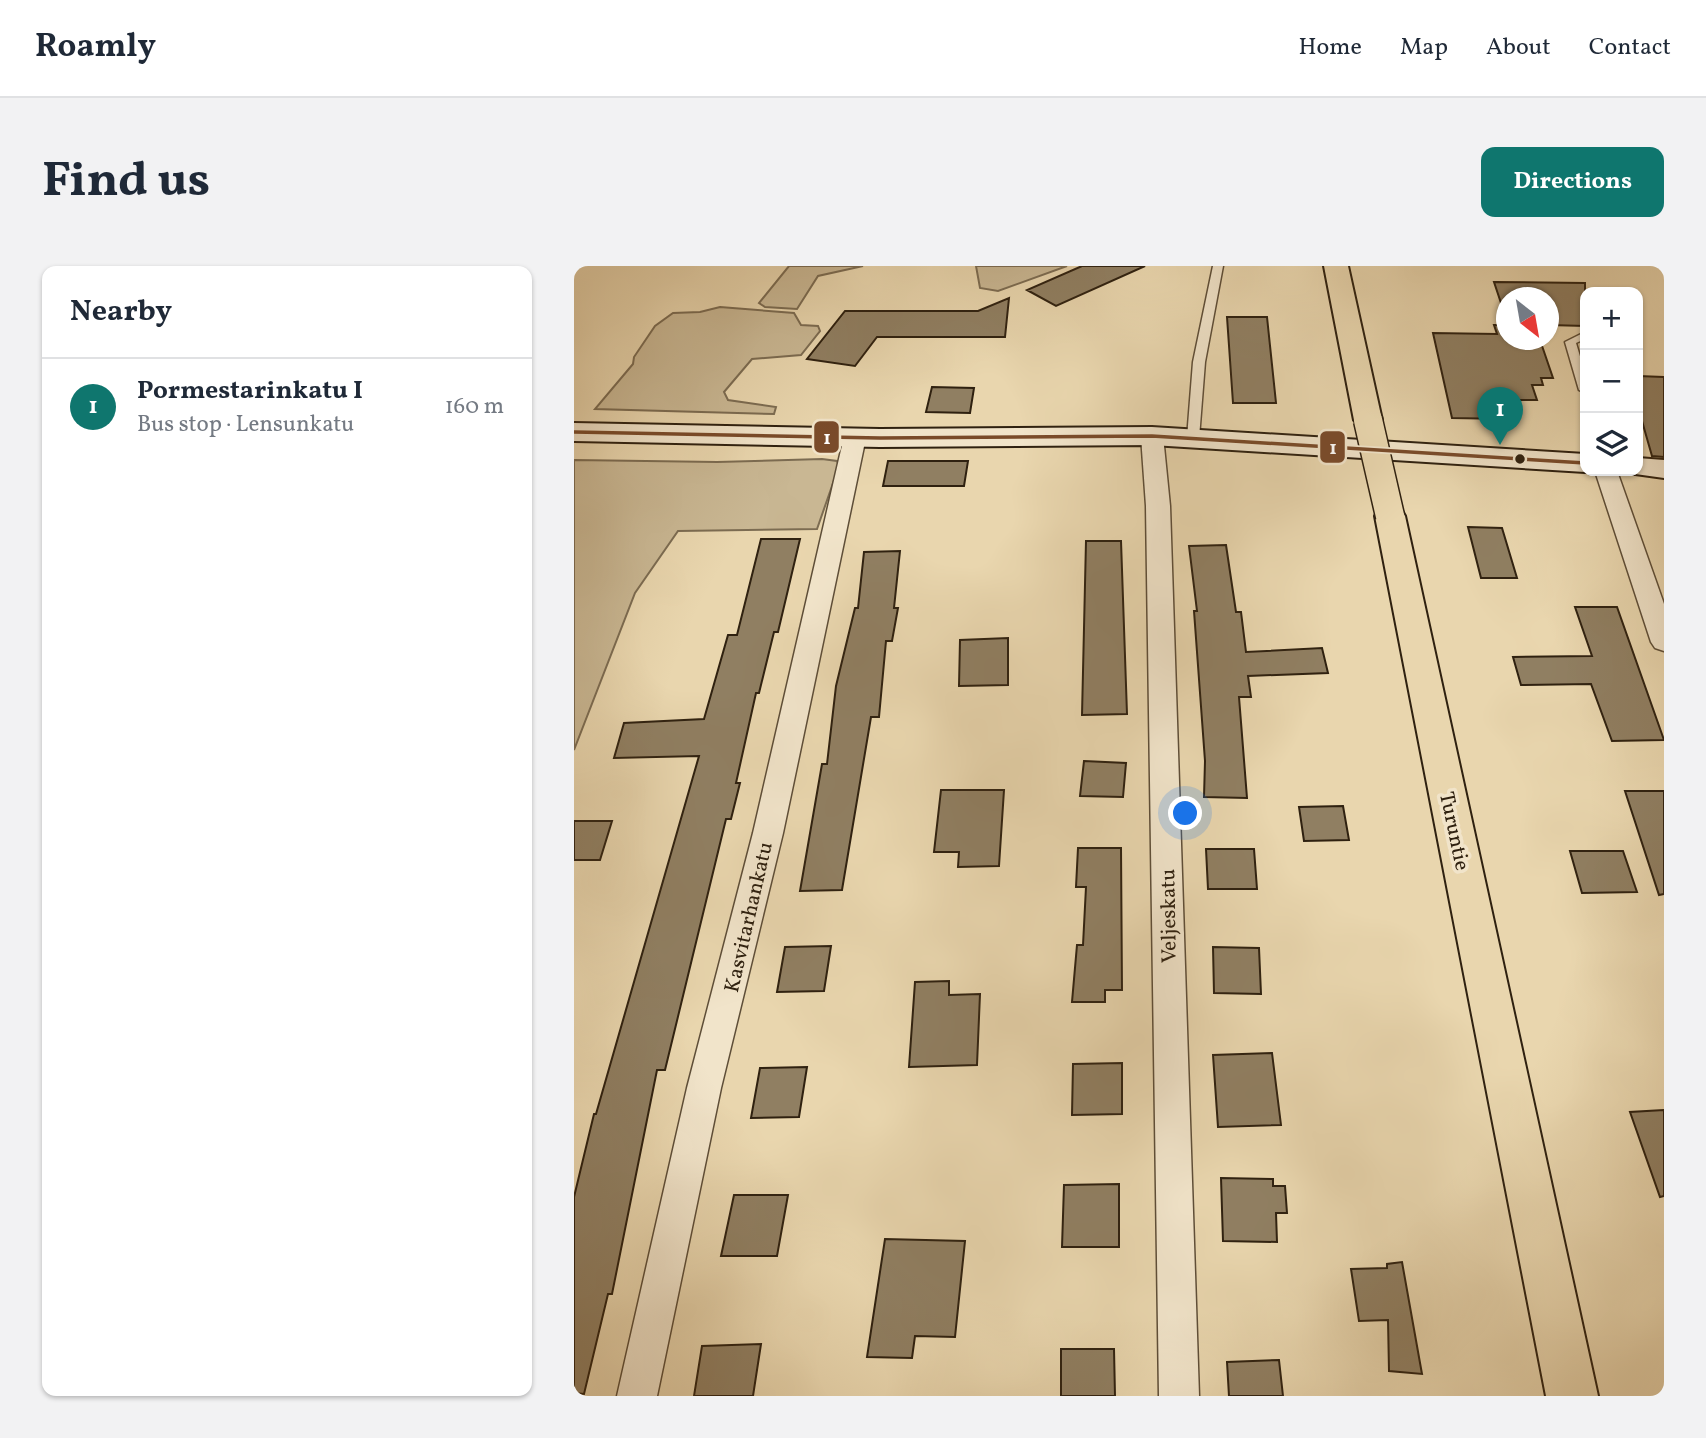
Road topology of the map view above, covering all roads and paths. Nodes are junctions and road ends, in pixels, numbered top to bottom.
1 (1218, 266) edge
2 (1336, 266) edge
3 (1580, 337) edge
4 (1580, 374) edge
5 (574, 432) edge
6 (1152, 436) junction
7 (855, 437) junction
8 (1193, 438) junction
9 (1580, 463) edge
10 (1643, 467) edge
11 (1664, 469) edge
12 (1608, 476) edge
13 (1664, 642) edge
14 (637, 1396) edge
15 (1179, 1396) edge
16 (1572, 1396) edge

1 - 8 lane
2 - 16 highway, Turuntie, bridge
3 - 4 lane
5 - 7 main road
6 - 7 main road
6 - 8 main road
6 - 15 street, Veljeskatu
7 - 14 street, Kasvitarhankatu
8 - 9 main road
10 - 11 main road
12 - 13 street

